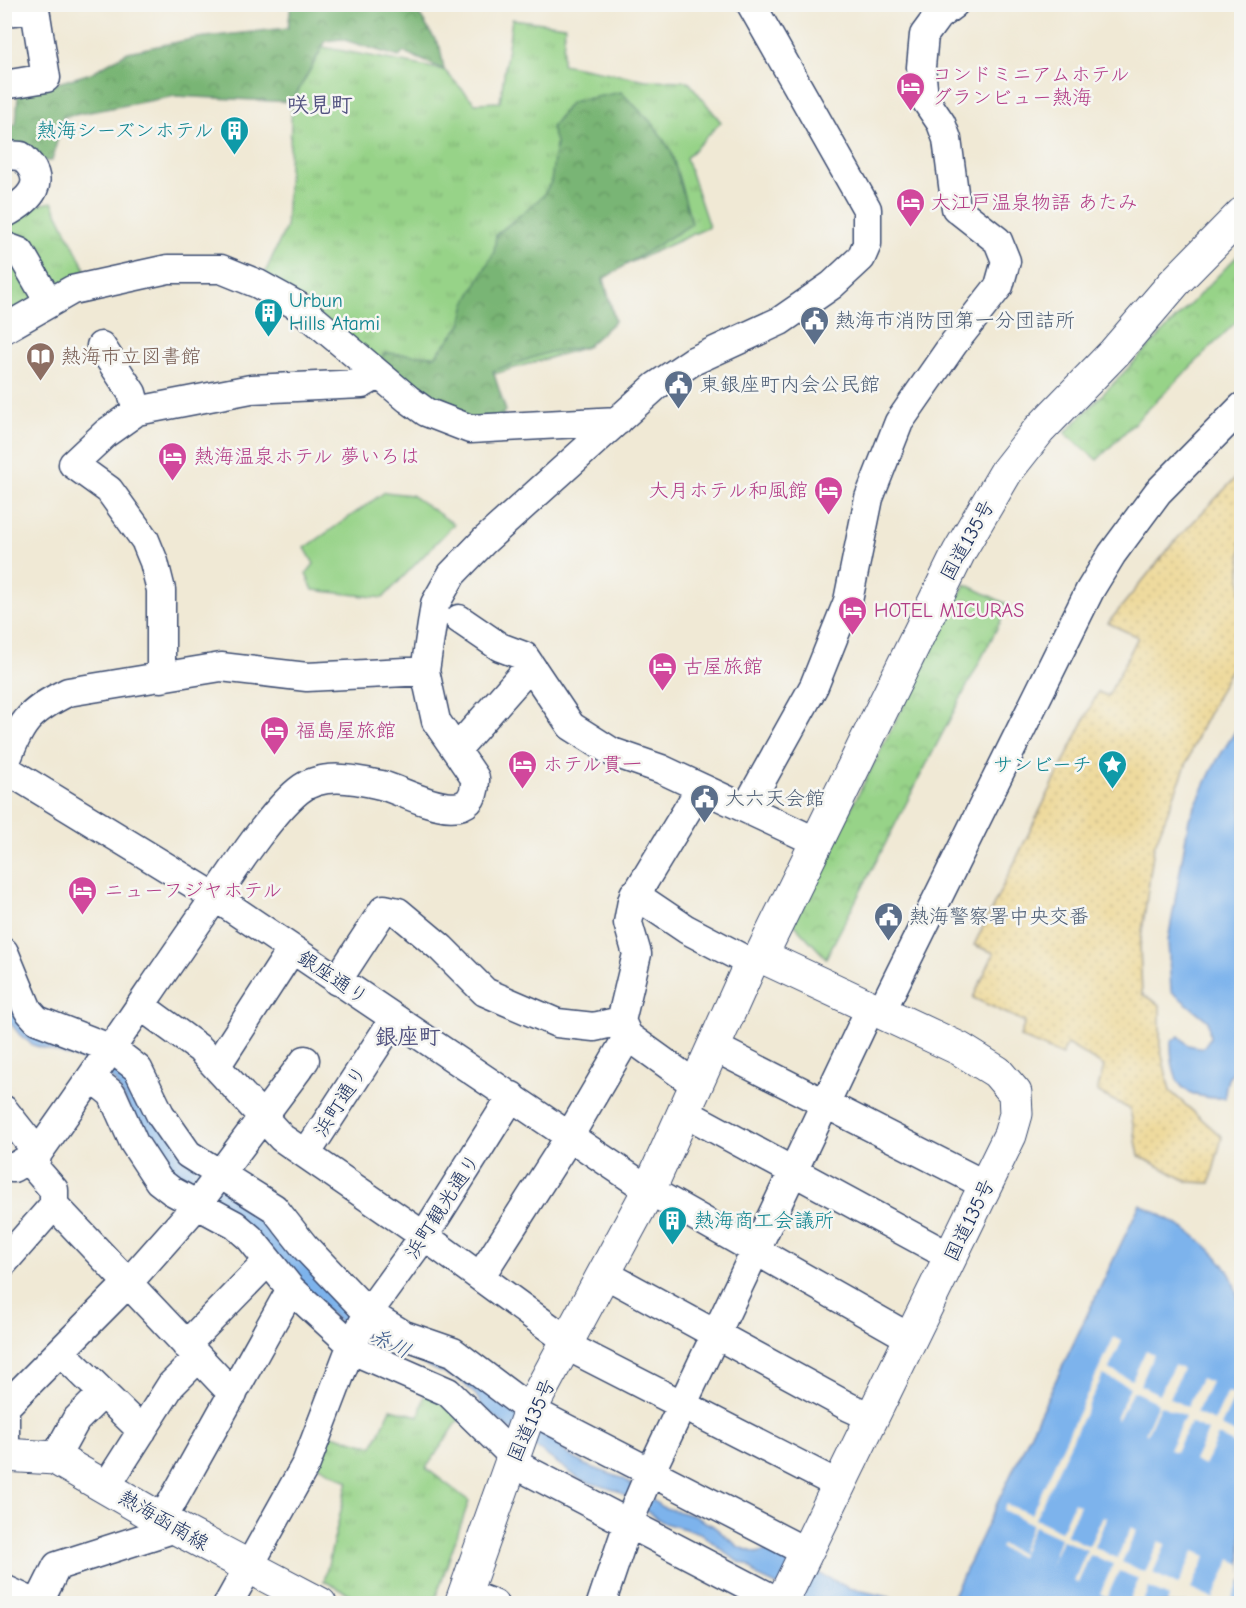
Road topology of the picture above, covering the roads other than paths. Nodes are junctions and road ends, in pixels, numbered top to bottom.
1 (751, 4) edge
2 (954, 4) edge
3 (4, 12) edge
4 (4, 85) edge
5 (4, 155) edge
6 (4, 214) edge
7 (1242, 214) edge
8 (4, 246) edge
9 (49, 302) junction
10 (4, 328) edge
11 (101, 346) dead end
12 (378, 375) junction
13 (1242, 407) edge
14 (137, 411) junction
15 (618, 421) junction
16 (459, 620) dead end
17 (530, 666) junction
18 (425, 671) junction
19 (161, 678) junction
20 (456, 750) junction
21 (4, 767) edge
22 (700, 789) junction
23 (746, 808) junction
24 (817, 842) junction
25 (634, 894) junction
26 (215, 897) junction
27 (292, 949) junction
28 (4, 952) edge
29 (756, 960) junction
30 (337, 981) junction
31 (141, 1006) junction
32 (876, 1009) junction
33 (394, 1019) junction
34 (624, 1028) junction
35 (712, 1046) junction
36 (305, 1060) dead end
37 (101, 1064) junction
38 (217, 1065) junction
39 (512, 1096) junction
40 (690, 1098) junction
41 (826, 1104) junction
42 (4, 1110) edge
43 (263, 1119) junction
44 (570, 1137) junction
45 (38, 1153) junction
46 (306, 1154) junction
47 (4, 1166) edge
48 (794, 1170) junction
49 (986, 1185) junction
50 (649, 1190) junction
51 (209, 1191) junction
52 (54, 1205) junction
53 (424, 1236) junction
54 (757, 1251) junction
55 (951, 1257) junction
56 (4, 1262) edge
57 (267, 1262) junction
58 (605, 1274) junction
59 (480, 1277) junction
60 (127, 1284) junction
61 (291, 1289) junction
62 (368, 1313) junction
63 (717, 1334) junction
64 (910, 1338) junction
65 (568, 1344) junction
66 (351, 1347) junction
67 (192, 1351) junction
68 (61, 1352) junction
69 (102, 1394) junction
70 (233, 1394) junction
71 (682, 1405) junction
72 (871, 1417) junction
73 (141, 1431) junction
74 (520, 1439) junction
75 (5, 1455) edge
76 (55, 1458) junction
77 (649, 1474) junction
78 (839, 1485) junction
79 (106, 1487) junction
80 (169, 1524) junction
81 (628, 1524) junction
82 (804, 1556) junction
83 (249, 1568) junction
84 (4, 1589) edge
85 (783, 1599) edge
86 (473, 1600) edge
87 (37, 1604) edge
88 (228, 1604) edge
89 (320, 1604) edge
90 (601, 1604) edge

1 - 15 street
2 - 23 street
3 - 4 street
5 - 6 street
7 - 24 main road, 国道135号
8 - 9 street
9 - 10 street
9 - 12 street
11 - 14 street
12 - 14 street
12 - 15 street
13 - 32 street
14 - 19 street
15 - 18 street
16 - 17 street
17 - 20 street
17 - 22 street
18 - 19 street
18 - 20 street
19 - 21 street
20 - 26 street
21 - 26 street, 銀座通り
22 - 23 street
22 - 25 street
23 - 24 street
24 - 29 main road, 国道135号
25 - 29 street
25 - 34 street
26 - 27 street, 銀座通り
26 - 31 street
27 - 30 street, 銀座通り
27 - 38 street
28 - 37 street
29 - 32 main road, 国道135号
29 - 35 main road, 国道135号
30 - 33 street, 銀座通り
30 - 34 street
31 - 37 street
31 - 38 street
32 - 41 street
32 - 49 main road, 国道135号
33 - 39 street, 銀座通り
33 - 46 street, 浜町通り
34 - 40 street
34 - 44 street
35 - 40 main road, 国道135号
35 - 41 street
36 - 43 street
37 - 45 street
37 - 51 street
37 - 51 street
38 - 43 street
39 - 44 street, 銀座通り
39 - 53 street, 浜町観光通り
40 - 48 street
40 - 50 main road, 国道135号
41 - 48 street
41 - 49 street
42 - 45 street
43 - 46 street
43 - 51 street
44 - 50 street, 銀座通り
44 - 59 street
45 - 47 street
45 - 52 street
46 - 53 street
48 - 54 street
48 - 55 street
49 - 55 main road, 国道135号
50 - 54 street, 銀座通り
50 - 58 main road, 国道135号
51 - 57 street
51 - 60 street
51 - 62 street
52 - 56 street
52 - 60 street
53 - 59 street
53 - 62 street, 浜町観光通り
54 - 63 street
54 - 64 street, 銀座通り
55 - 64 main road, 国道135号
57 - 61 street
57 - 67 street
58 - 63 street
58 - 65 main road, 国道135号
59 - 65 street
60 - 67 street
60 - 68 street
61 - 66 street
61 - 70 street
62 - 66 street, 浜町観光通り
62 - 74 street
63 - 71 street
63 - 72 street
64 - 72 main road, 国道135号
65 - 71 street
65 - 74 main road, 国道135号
66 - 74 street
66 - 83 street, 浜町観光通り
67 - 70 street
67 - 73 street
68 - 69 street
68 - 75 street
69 - 73 street
69 - 76 street
70 - 80 street
71 - 77 street
71 - 78 street
72 - 78 main road, 国道135号
73 - 79 street
74 - 77 street
74 - 81 street
74 - 86 main road, 国道135号
75 - 76 main road, 熱海函南線
76 - 79 main road, 熱海函南線
77 - 81 street
77 - 82 street
78 - 82 main road, 国道135号
79 - 80 main road, 熱海函南線
80 - 83 main road, 熱海函南線
80 - 87 street
81 - 85 street
81 - 90 street
82 - 85 main road, 国道135号
83 - 88 street, 浜町観光通り
83 - 89 main road, 熱海函南線
84 - 87 street

